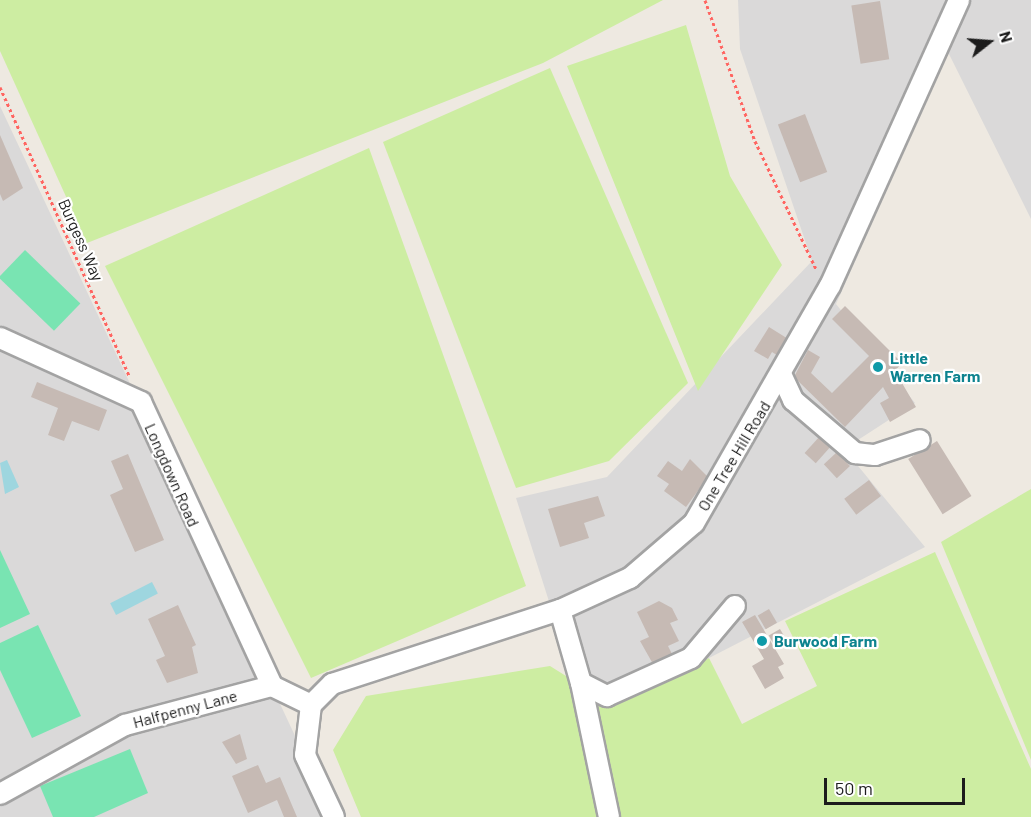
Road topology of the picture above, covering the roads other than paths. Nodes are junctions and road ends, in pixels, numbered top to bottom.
1 (959, 0) edge
2 (0, 338) edge
3 (781, 374) junction
4 (920, 440) dead end
5 (735, 606) dead end
6 (560, 610) junction
7 (581, 683) junction
8 (272, 686) junction
9 (311, 705) junction
10 (0, 794) edge
11 (334, 817) edge
12 (609, 817) edge

1 - 3 street, One Tree Hill Road
2 - 8 street, Longdown Road
3 - 4 street
3 - 6 street, One Tree Hill Road
5 - 7 street
6 - 7 street
6 - 9 street, One Tree Hill Road
7 - 12 street
8 - 9 street
8 - 10 street, Halfpenny Lane
9 - 11 street

